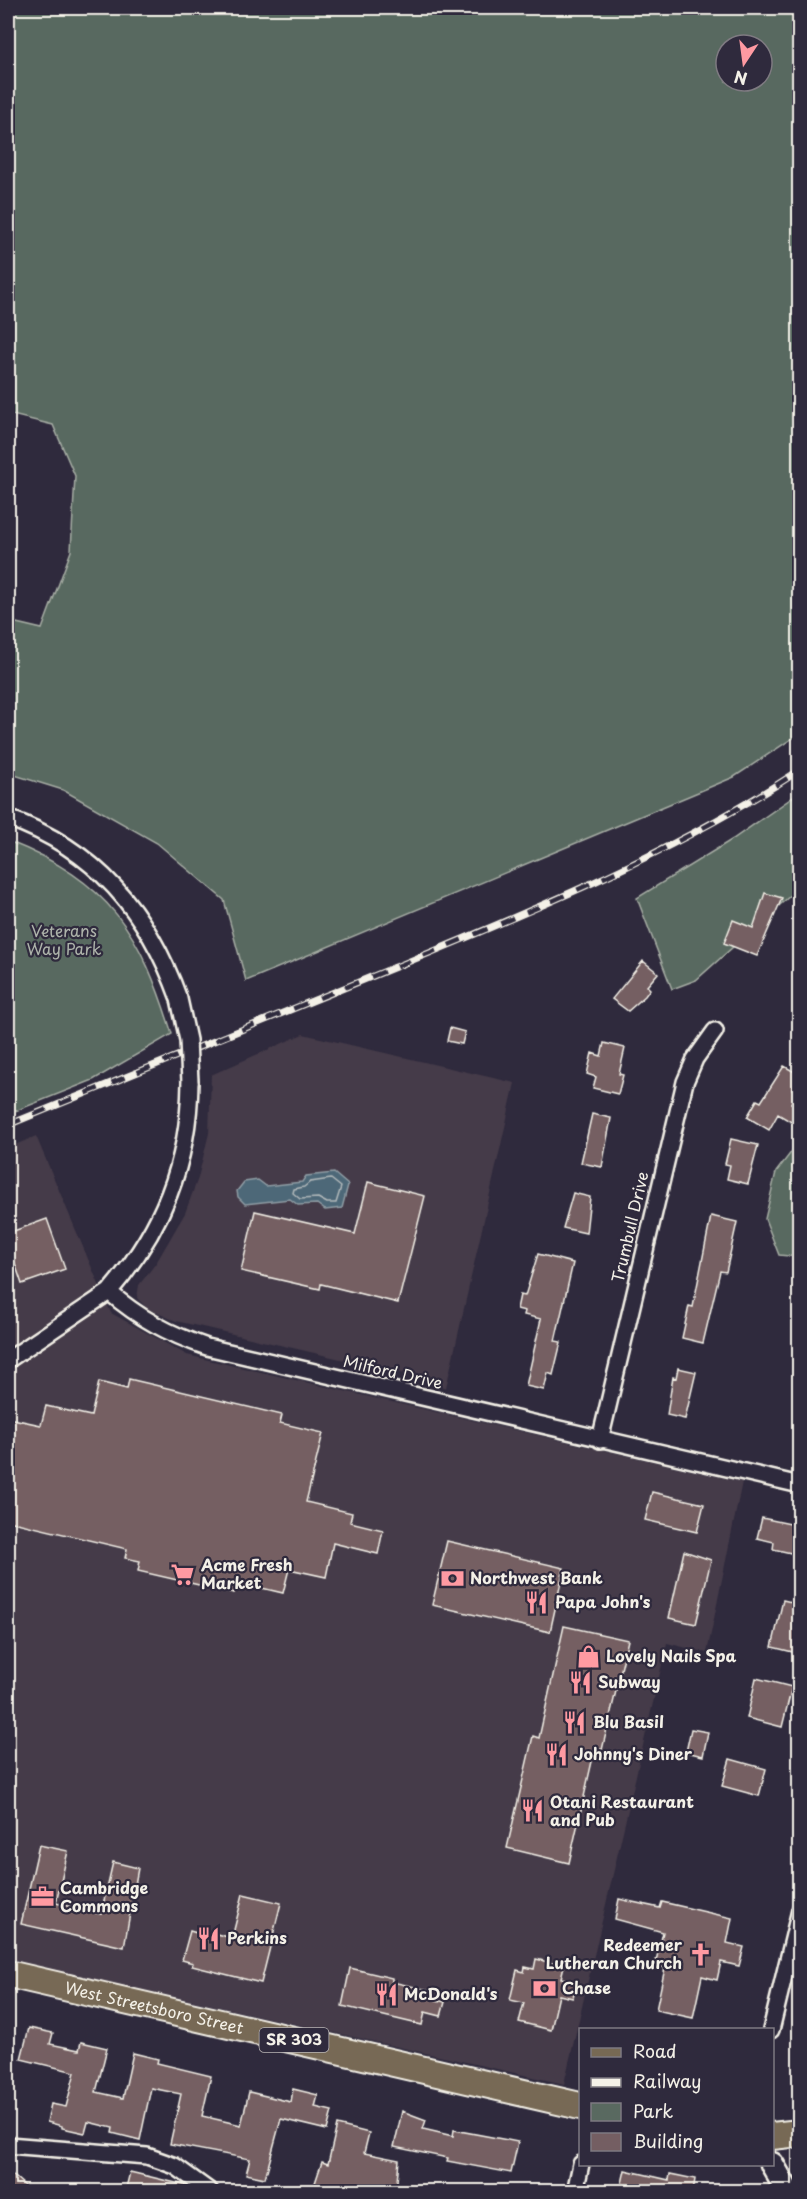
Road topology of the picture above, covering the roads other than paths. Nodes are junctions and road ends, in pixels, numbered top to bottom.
1 (8, 818) edge
2 (715, 1031) dead end
3 (109, 1292) junction
4 (8, 1360) edge
5 (600, 1440) junction
6 (800, 1485) edge
7 (800, 1910) edge
8 (8, 1974) edge
9 (771, 2028) edge
10 (579, 2106) edge
11 (800, 2133) edge
12 (774, 2136) edge
13 (8, 2145) edge
14 (581, 2166) edge
15 (773, 2166) edge
16 (212, 2192) edge
17 (575, 2192) edge
18 (788, 2192) edge

1 - 3 street, bridge
2 - 5 street, Trumbull Drive
3 - 4 street
3 - 5 street, Milford Drive
5 - 6 street, Milford Drive
7 - 9 street
8 - 10 main road, West Streetsboro Street / SR 303
11 - 12 main road
13 - 16 street
14 - 17 street
15 - 18 street

